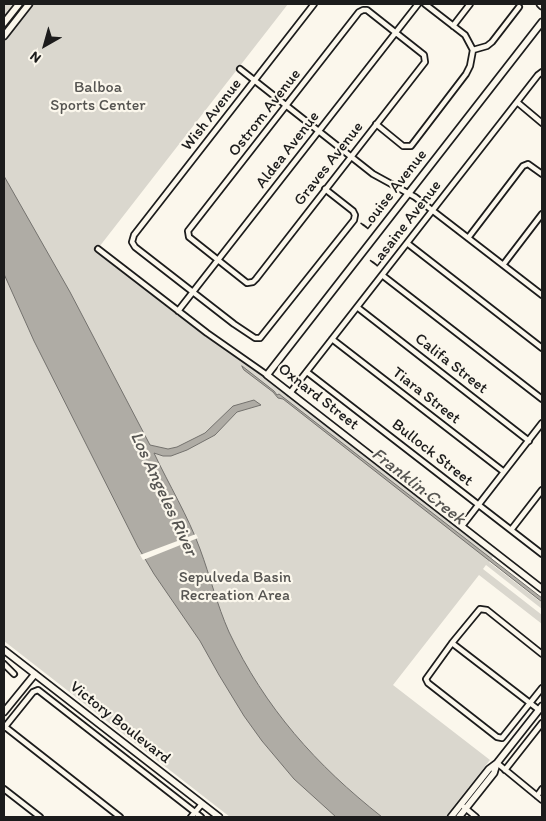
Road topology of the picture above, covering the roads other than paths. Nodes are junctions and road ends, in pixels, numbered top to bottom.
1 (19, 4) edge
2 (29, 4) edge
3 (314, 4) edge
4 (418, 4) edge
5 (426, 4) edge
6 (470, 4) edge
7 (519, 7) dead end
8 (542, 22) edge
9 (4, 23) edge
10 (453, 26) junction
11 (395, 33) junction
12 (4, 36) edge
13 (472, 50) junction
14 (240, 69) dead end
15 (542, 72) edge
16 (254, 80) junction
17 (517, 102) junction
18 (286, 106) junction
19 (542, 123) edge
20 (376, 124) junction
21 (318, 131) junction
22 (351, 157) junction
23 (542, 174) edge
24 (325, 190) junction
25 (409, 193) junction
26 (433, 210) junction
27 (542, 214) edge
28 (468, 238) junction
29 (407, 242) junction
30 (98, 249) dead end
31 (218, 260) junction
32 (503, 265) junction
33 (382, 275) junction
34 (542, 286) edge
35 (193, 292) junction
36 (540, 294) edge
37 (357, 307) junction
38 (178, 311) junction
39 (332, 339) junction
40 (542, 348) edge
41 (307, 372) junction
42 (267, 375) junction
43 (290, 393) junction
44 (542, 399) edge
45 (542, 423) edge
46 (529, 441) junction
47 (504, 472) junction
48 (542, 490) edge
49 (478, 505) junction
50 (462, 526) junction
51 (511, 530) junction
52 (542, 554) edge
53 (542, 589) edge
54 (452, 643) junction
55 (4, 650) edge
56 (542, 654) edge
57 (4, 664) edge
58 (14, 674) dead end
59 (34, 674) junction
60 (542, 688) edge
61 (530, 703) junction
62 (541, 708) edge
63 (4, 712) edge
64 (542, 723) edge
65 (4, 727) edge
66 (497, 764) junction
67 (505, 770) junction
68 (4, 789) edge
69 (542, 789) edge
70 (537, 796) junction
71 (542, 800) edge
72 (202, 804) junction
73 (463, 807) junction
74 (195, 813) junction
75 (40, 817) edge
76 (120, 817) edge
77 (191, 817) edge
78 (200, 817) edge
79 (219, 817) edge
80 (451, 817) edge
81 (459, 817) edge
82 (476, 817) edge

1 - 9 main road
2 - 12 main road
3 - 16 street, Wish Avenue
4 - 11 street, Aldea Avenue
5 - 10 street
6 - 10 street
7 - 13 street
8 - 25 main road, Louise Avenue
10 - 13 street
11 - 18 street, Ostrom Avenue
11 - 20 street, Graves Avenue
11 - 21 street, Aldea Avenue
13 - 20 street
14 - 16 street
15 - 17 street, Lasaine Avenue
16 - 18 street
16 - 35 street, Wish Avenue
17 - 19 street
17 - 26 street, Lasaine Avenue
18 - 21 street
18 - 31 street, Ostrom Avenue
20 - 22 street, Graves Avenue
21 - 22 street
21 - 31 street, Aldea Avenue
22 - 24 street, Graves Avenue
22 - 25 street
23 - 28 street
24 - 31 street, Graves Avenue
24 - 35 street
25 - 26 street
25 - 42 main road, Louise Avenue
26 - 28 street
26 - 29 street, Lasaine Avenue
27 - 32 street
28 - 32 street
29 - 33 street, Lasaine Avenue
29 - 40 street
30 - 38 street, Oxnard Street
31 - 35 street, Aldea Avenue
32 - 36 street
33 - 37 street, Lasaine Avenue
33 - 44 street
34 - 36 street
35 - 38 street, Aldea Avenue
37 - 39 street, Lasaine Avenue
37 - 46 street, Califa Street
38 - 42 street, Oxnard Street
39 - 41 street, Lasaine Avenue
39 - 47 street, Tiara Street
41 - 43 street, Lasaine Avenue
41 - 49 street, Bullock Street
42 - 43 main road, Oxnard Street
43 - 50 main road, Oxnard Street
45 - 46 street
46 - 47 street
47 - 49 street
48 - 51 street
49 - 50 street
49 - 51 street, Bullock Street
50 - 53 main road, Oxnard Street
51 - 52 street, Bullock Street
54 - 56 street
54 - 61 street
54 - 61 street
55 - 59 main road, Victory Boulevard
57 - 58 street
59 - 63 main road
59 - 72 main road, Victory Boulevard
60 - 61 street
61 - 62 street
62 - 66 main road
64 - 67 street
65 - 74 street, Victory Boulevard
65 - 76 street
66 - 67 street
66 - 73 main road
67 - 70 street
68 - 75 street
69 - 70 street
70 - 71 street
72 - 74 street
72 - 79 main road, Victory Boulevard
73 - 80 main road
73 - 81 main road
73 - 82 street
74 - 77 street
74 - 78 street, Victory Boulevard

